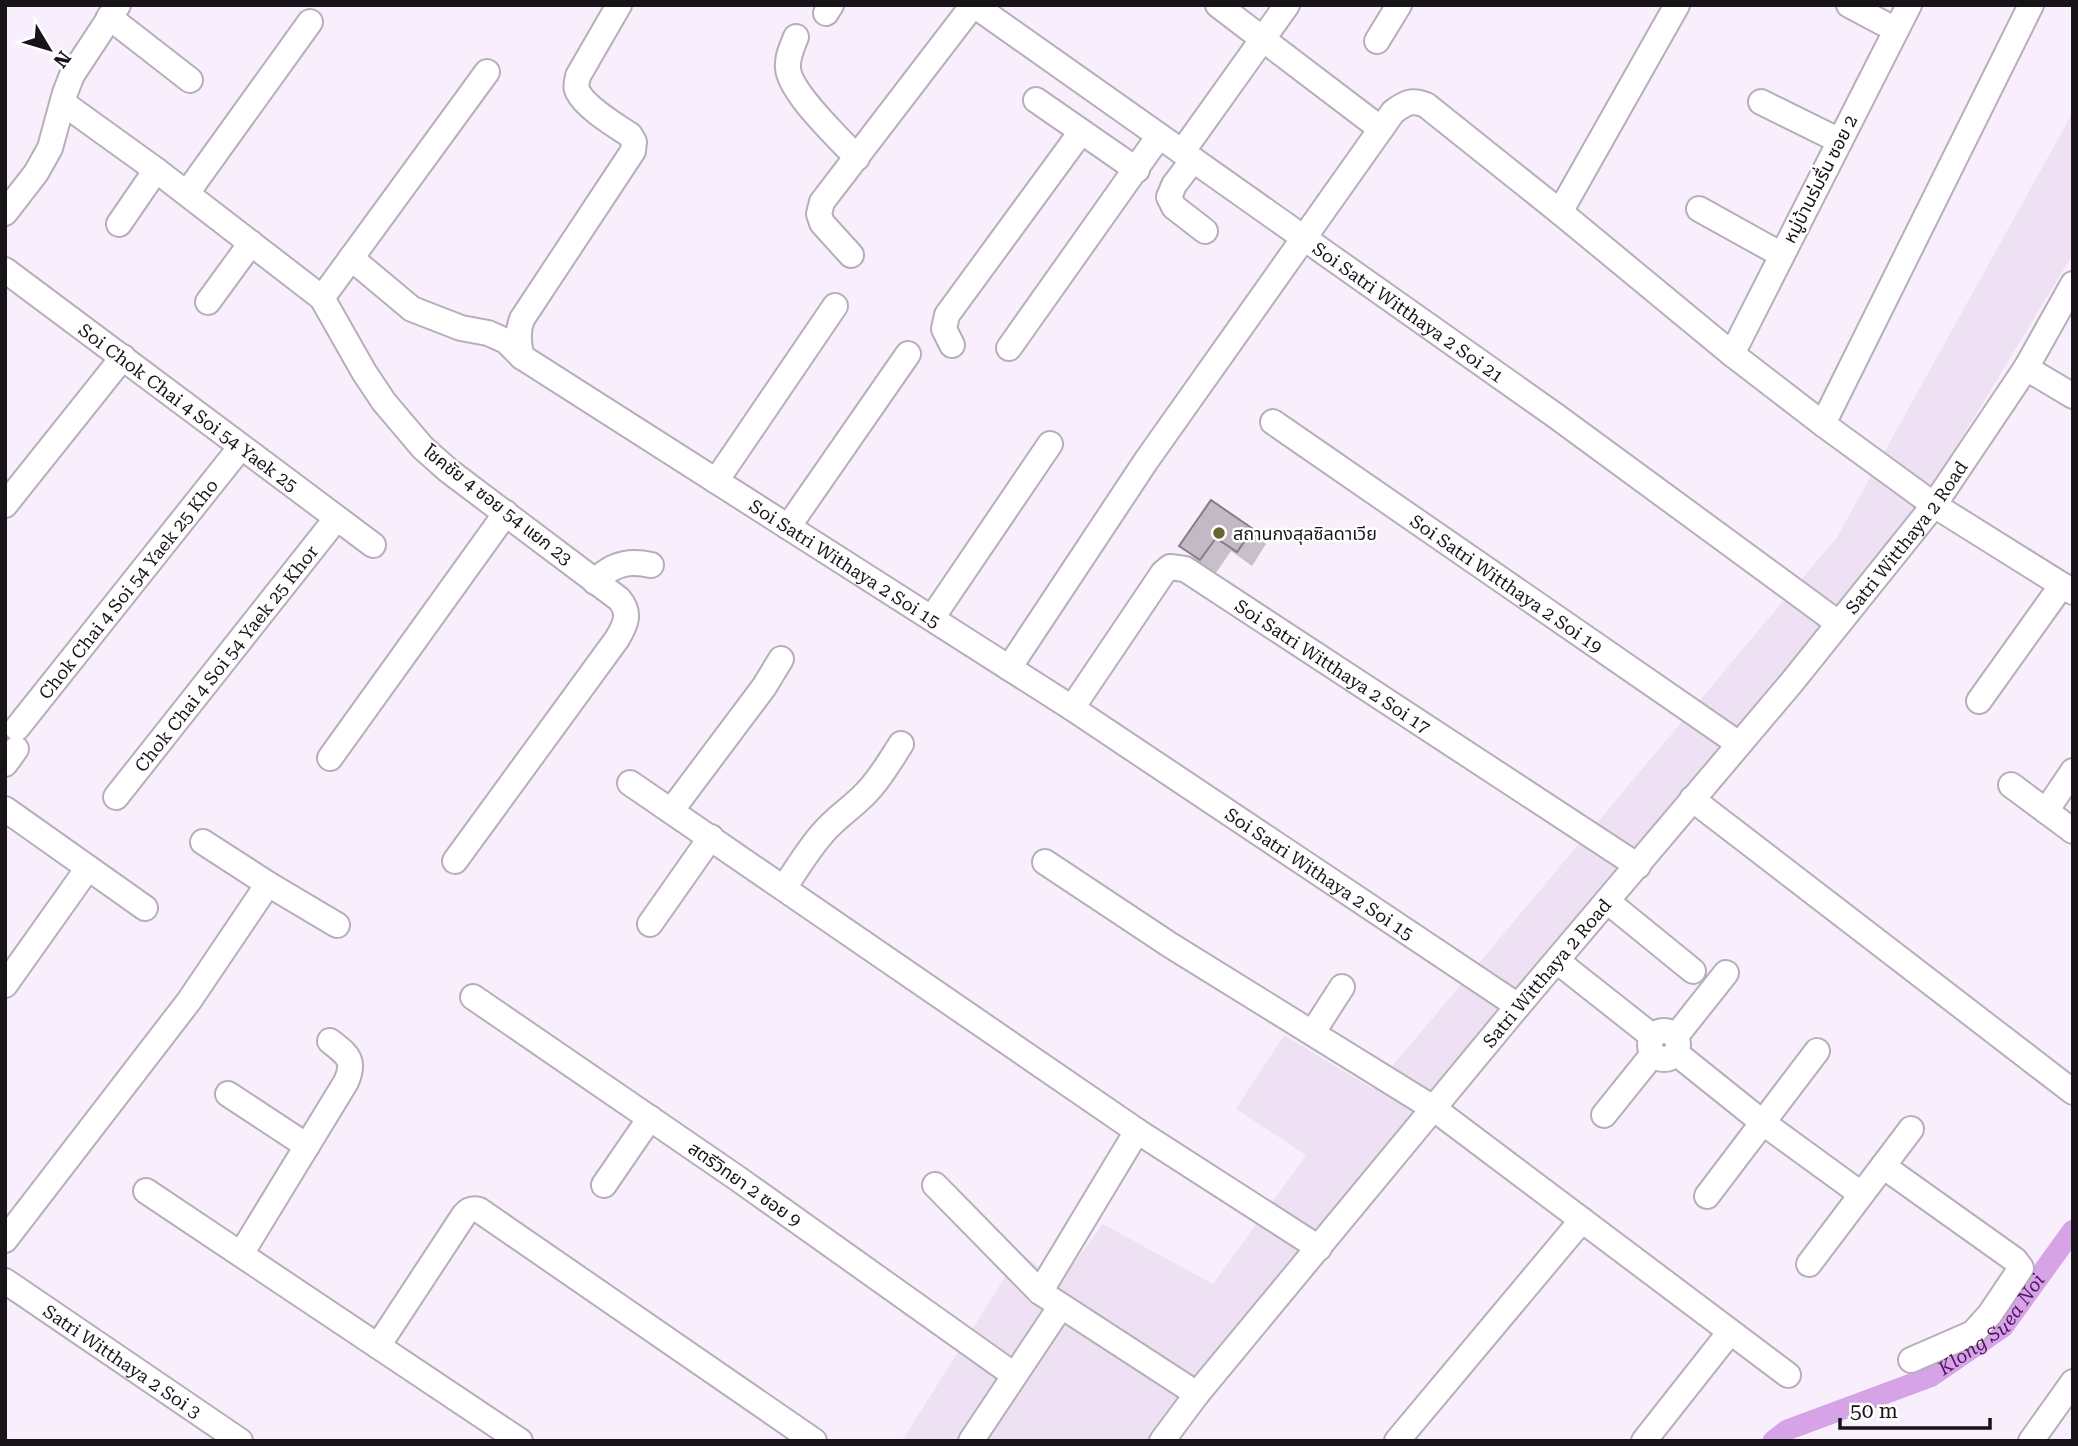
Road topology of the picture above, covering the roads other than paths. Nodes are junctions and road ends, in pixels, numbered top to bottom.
1 (619, 5) edge
2 (974, 5) edge
3 (1217, 5) edge
4 (1287, 5) edge
5 (1399, 5) edge
6 (1677, 5) edge
7 (1849, 5) edge
8 (1909, 5) edge
9 (2031, 5) edge
10 (113, 11) edge
11 (310, 22) dead end
12 (1896, 30) junction
13 (796, 37) dead end
14 (1263, 39) junction
15 (1377, 41) dead end
16 (487, 72) dead end
17 (190, 80) dead end
18 (1036, 100) dead end
19 (1761, 102) dead end
20 (63, 103) junction
21 (1381, 129) junction
22 (1081, 132) junction
23 (1159, 136) junction
24 (1840, 141) junction
25 (1187, 156) junction
26 (857, 158) junction
27 (156, 170) junction
28 (1137, 170) junction
29 (187, 193) junction
30 (1699, 209) dead end
31 (1560, 212) junction
32 (5, 213) edge
33 (119, 224) dead end
34 (1205, 231) dead end
35 (1304, 237) junction
36 (251, 243) junction
37 (851, 255) dead end
38 (1782, 255) junction
39 (352, 258) junction
40 (5, 270) edge
41 (2073, 284) edge
42 (322, 298) junction
43 (208, 302) dead end
44 (835, 306) dead end
45 (952, 345) dead end
46 (1009, 348) dead end
47 (908, 354) dead end
48 (1732, 354) junction
49 (123, 357) junction
50 (522, 357) junction
51 (2026, 368) junction
52 (2073, 396) edge
53 (1273, 422) dead end
54 (1822, 424) junction
55 (1050, 444) dead end
56 (240, 447) junction
57 (716, 481) junction
58 (5, 505) edge
59 (1934, 505) junction
60 (506, 513) junction
61 (336, 519) junction
62 (788, 527) junction
63 (373, 545) dead end
64 (651, 565) dead end
65 (595, 582) junction
66 (2068, 588) edge
67 (932, 618) junction
68 (1838, 623) junction
69 (781, 659) dead end
70 (1009, 668) junction
71 (1979, 701) dead end
72 (1072, 708) junction
73 (901, 744) dead end
74 (1739, 744) junction
75 (13, 747) edge
76 (330, 758) dead end
77 (2073, 771) edge
78 (630, 783) dead end
79 (2011, 785) dead end
80 (116, 797) dead end
81 (1692, 799) junction
82 (5, 809) edge
83 (671, 811) junction
84 (2046, 811) junction
85 (2073, 831) edge
86 (711, 837) junction
87 (203, 842) dead end
88 (455, 861) dead end
89 (1045, 862) dead end
90 (1638, 866) junction
91 (88, 868) junction
92 (268, 884) junction
93 (784, 888) junction
94 (1607, 901) junction
95 (145, 908) dead end
96 (337, 925) dead end
97 (650, 925) dead end
98 (1557, 961) junction
99 (1693, 971) dead end
100 (1726, 973) dead end
101 (5, 985) edge
102 (1342, 987) dead end
103 (473, 997) dead end
104 (1518, 1006) junction
105 (1313, 1032) junction
106 (330, 1041) dead end
107 (1664, 1045) junction
108 (1817, 1051) dead end
109 (2073, 1093) edge
110 (228, 1094) dead end
111 (1433, 1108) junction
112 (1604, 1115) dead end
113 (650, 1118) junction
114 (1762, 1122) junction
115 (1911, 1129) dead end
116 (1137, 1131) junction
117 (307, 1146) junction
118 (1883, 1166) junction
119 (604, 1185) dead end
120 (935, 1185) dead end
121 (146, 1191) dead end
122 (1861, 1194) junction
123 (1707, 1196) dead end
124 (1582, 1220) junction
125 (5, 1240) edge
126 (1319, 1248) junction
127 (242, 1254) junction
128 (1810, 1264) dead end
129 (5, 1281) edge
130 (1040, 1292) junction
131 (1061, 1306) junction
132 (1730, 1332) junction
133 (378, 1346) junction
134 (1911, 1360) dead end
135 (1014, 1375) junction
136 (1788, 1375) dead end
137 (2073, 1382) edge
138 (1197, 1394) junction
139 (240, 1441) edge
140 (520, 1441) edge
141 (814, 1441) edge
142 (971, 1441) edge
143 (1162, 1441) edge
144 (1396, 1441) edge
145 (1644, 1441) edge
146 (2031, 1441) edge

1 - 50 street
2 - 23 street, Soi Satri Witthaya 2 Soi 21
2 - 26 street
3 - 14 street
4 - 14 street
5 - 15 street
6 - 31 street
7 - 12 street
8 - 12 street, หมู่บ้านร่มรื่น ซอย 2
9 - 54 street
10 - 17 street
10 - 20 street
11 - 29 street
12 - 24 street, หมู่บ้านร่มรื่น ซอย 2
13 - 26 street
14 - 21 street
14 - 25 street
16 - 39 street
18 - 22 street
19 - 24 street
20 - 27 street, โชคชัย 4 ซอย 54 แยก 23
20 - 32 street
21 - 31 street
21 - 35 street
22 - 28 street
22 - 45 street
23 - 25 street, Soi Satri Witthaya 2 Soi 21
23 - 28 street
24 - 38 street, หมู่บ้านร่มรื่น ซอย 2
25 - 34 street
25 - 35 street, Soi Satri Witthaya 2 Soi 21
26 - 37 street
27 - 29 street, โชคชัย 4 ซอย 54 แยก 23
27 - 33 street
28 - 46 street
29 - 36 street, โชคชัย 4 ซอย 54 แยก 23
30 - 38 street
31 - 48 street
35 - 68 street, Soi Satri Witthaya 2 Soi 21
35 - 70 street
36 - 42 street, โชคชัย 4 ซอย 54 แยก 23
36 - 43 street
38 - 48 street, หมู่บ้านร่มรื่น ซอย 2
39 - 42 street
39 - 50 street, Soi Satri Withaya 2 Soi 15
40 - 49 street, Soi Chok Chai 4 Soi 54 Yaek 25
41 - 51 street, Satri Witthaya 2 Road
42 - 60 street, โชคชัย 4 ซอย 54 แยก 23
44 - 57 street
47 - 62 street
48 - 54 street
49 - 56 street, Soi Chok Chai 4 Soi 54 Yaek 25
49 - 58 street
50 - 57 street, Soi Satri Withaya 2 Soi 15
51 - 52 street
51 - 59 street, Satri Witthaya 2 Road
53 - 74 street, Soi Satri Witthaya 2 Soi 19
54 - 59 street
55 - 67 street
56 - 61 street, Soi Chok Chai 4 Soi 54 Yaek 25
56 - 75 street, Chok Chai 4 Soi 54 Yaek 25 Kho
57 - 62 street, Soi Satri Withaya 2 Soi 15
59 - 66 street
59 - 68 street, Satri Witthaya 2 Road
60 - 65 street, โชคชัย 4 ซอย 54 แยก 23
60 - 76 street
61 - 63 street, Soi Chok Chai 4 Soi 54 Yaek 25
61 - 80 street, Chok Chai 4 Soi 54 Yaek 25 Khor
62 - 67 street, Soi Satri Withaya 2 Soi 15
64 - 65 street
65 - 88 street, โชคชัย 4 ซอย 54 แยก 23
66 - 71 street
67 - 70 street, Soi Satri Withaya 2 Soi 15
68 - 74 street, Satri Witthaya 2 Road
69 - 83 street
70 - 72 street, Soi Satri Withaya 2 Soi 15
72 - 90 street, Soi Satri Witthaya 2 Soi 17
72 - 104 street, Soi Satri Withaya 2 Soi 15
73 - 93 street
74 - 81 street, Satri Witthaya 2 Road
77 - 84 street
78 - 83 street
79 - 84 street
81 - 90 street, Satri Witthaya 2 Road
81 - 109 street
82 - 91 street
83 - 86 street
84 - 85 street
86 - 93 street
86 - 97 street
87 - 92 street
89 - 105 street
90 - 94 street, Satri Witthaya 2 Road
91 - 95 street
91 - 101 street
92 - 96 street
92 - 125 street
93 - 116 street
94 - 98 street, Satri Witthaya 2 Road
94 - 99 street
98 - 104 street, Satri Witthaya 2 Road
98 - 107 street
100 - 107 street
102 - 105 street
103 - 113 street, สตรีวิทยา 2 ซอย 9
104 - 111 street, Satri Witthaya 2 Road
105 - 111 street
106 - 117 street
107 - 112 street
107 - 114 street
108 - 114 street
110 - 117 street
111 - 124 street
111 - 126 street, Satri Witthaya 2 Road
113 - 119 street
113 - 135 street, สตรีวิทยา 2 ซอย 9
114 - 122 street
114 - 123 street
115 - 118 street
116 - 126 street
116 - 130 street
117 - 127 street
118 - 122 street
118 - 134 street
120 - 130 street
121 - 127 street
122 - 128 street
124 - 132 street
124 - 144 street
126 - 138 street, Satri Witthaya 2 Road
127 - 133 street
129 - 139 street, Satri Witthaya 2 Soi 3
130 - 131 street
131 - 135 street
131 - 138 street
132 - 136 street
132 - 145 street
133 - 140 street
133 - 141 street
135 - 142 street
137 - 146 street
138 - 143 street, Satri Witthaya 2 Road

